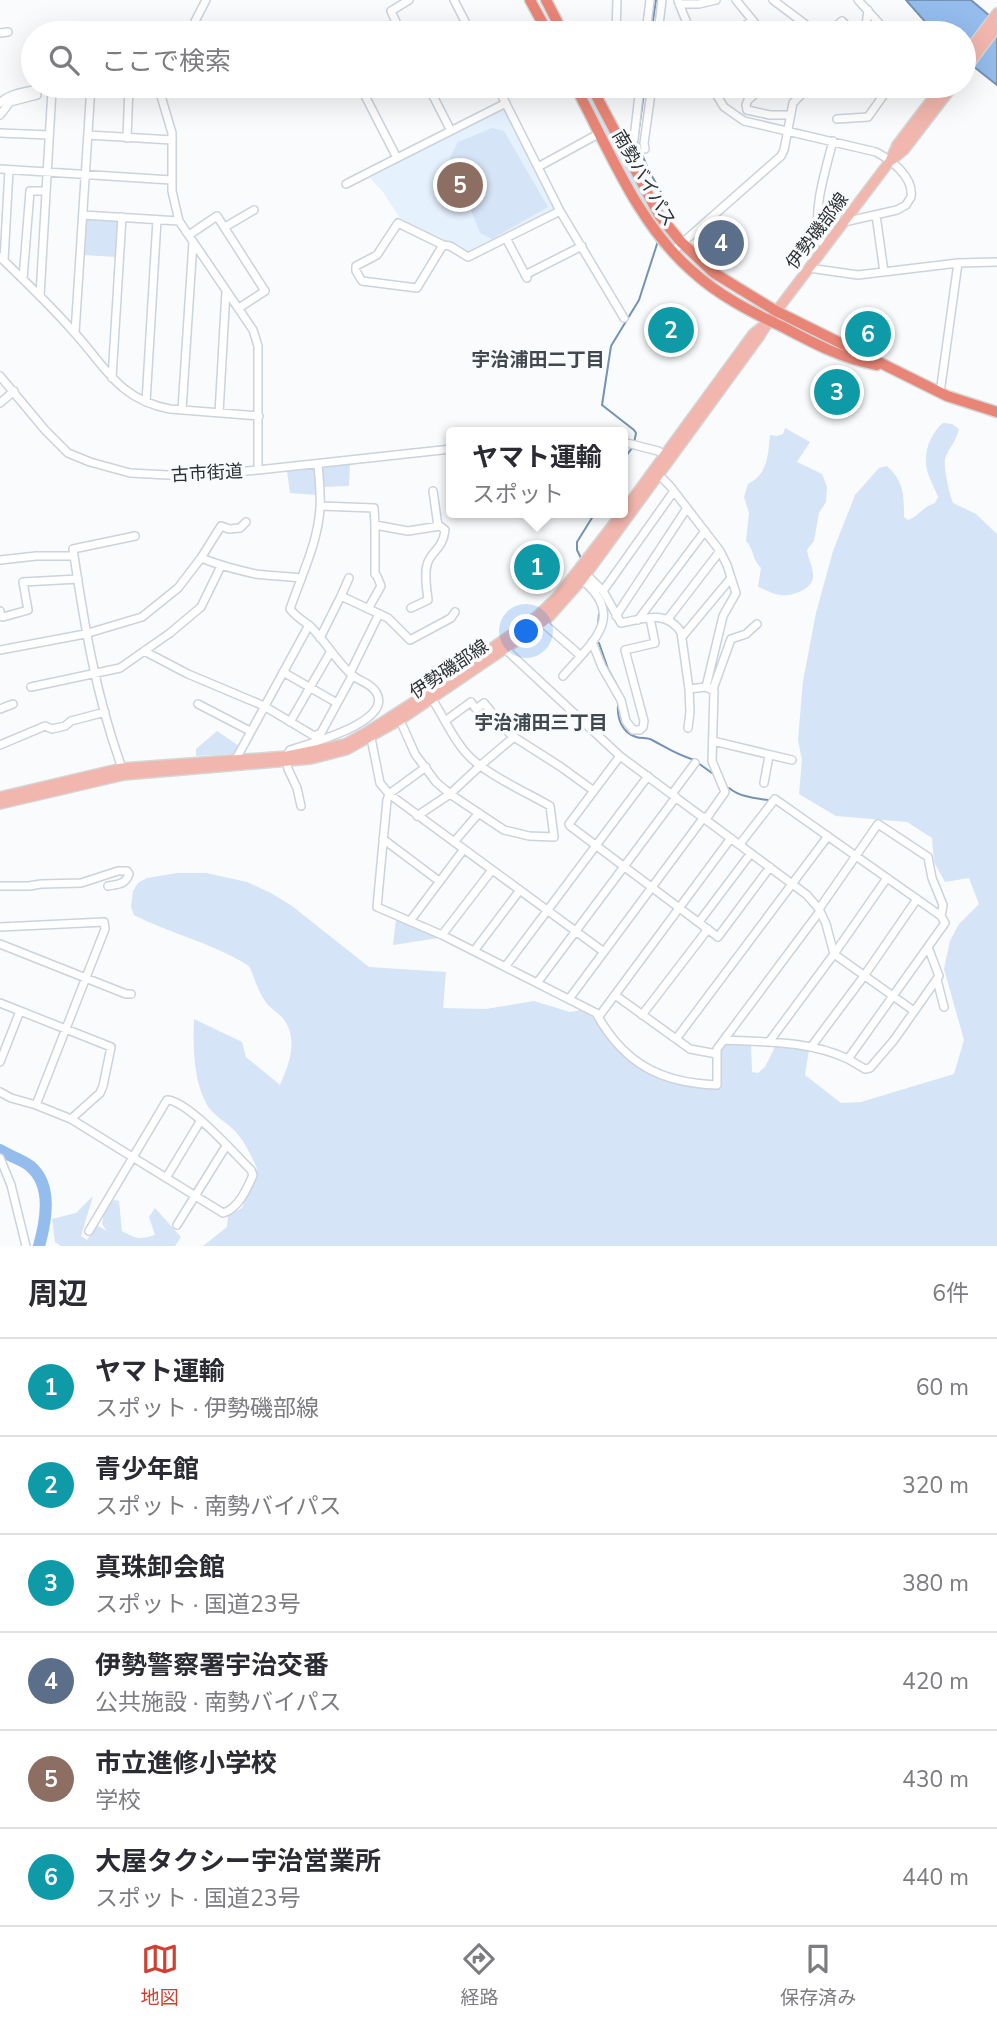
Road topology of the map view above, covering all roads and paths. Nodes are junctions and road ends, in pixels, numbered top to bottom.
1 (206, 0) edge
2 (409, 0) edge
3 (454, 0) edge
4 (530, 0) edge
5 (546, 0) edge
6 (617, 0) edge
7 (650, 0) edge
8 (662, 0) edge
9 (716, 0) edge
10 (736, 0) edge
11 (773, 0) edge
12 (858, 0) edge
13 (678, 2) edge
14 (868, 10) junction
15 (997, 13) edge
16 (752, 20) edge
17 (195, 21) edge
18 (396, 21) edge
19 (465, 21) edge
20 (541, 21) edge
21 (557, 21) edge
22 (616, 21) edge
23 (647, 21) edge
24 (659, 21) edge
25 (686, 21) edge
26 (801, 21) edge
27 (866, 21) edge
28 (877, 21) edge
29 (997, 27) edge
30 (976, 41) edge
31 (976, 55) edge
32 (21, 94) edge
33 (24, 98) edge
34 (51, 98) edge
35 (91, 98) edge
36 (129, 98) edge
37 (162, 98) edge
38 (366, 98) edge
39 (434, 98) edge
40 (503, 98) edge
41 (581, 98) edge
42 (597, 98) edge
43 (639, 98) edge
44 (650, 98) edge
45 (717, 98) edge
46 (750, 98) edge
47 (797, 98) edge
48 (881, 98) edge
49 (941, 98) edge
50 (1, 99) edge
51 (506, 103) junction
52 (0, 115) edge
53 (790, 115) junction
54 (838, 120) dead end
55 (451, 131) junction
56 (0, 132) edge
57 (787, 132) junction
58 (600, 133) junction
59 (49, 135) junction
60 (88, 135) junction
61 (127, 138) junction
62 (172, 140) junction
63 (833, 141) junction
64 (622, 145) junction
65 (645, 149) dead end
66 (397, 158) junction
67 (890, 161) junction
68 (538, 167) junction
69 (0, 169) edge
70 (9, 170) junction
71 (47, 172) junction
72 (86, 174) junction
73 (172, 180) junction
74 (346, 184) dead end
75 (46, 191) junction
76 (254, 210) dead end
77 (561, 211) junction
78 (83, 215) junction
79 (876, 215) junction
80 (122, 217) junction
81 (158, 220) junction
82 (179, 221) junction
83 (844, 222) junction
84 (225, 226) junction
85 (191, 238) junction
86 (506, 239) junction
87 (681, 242) junction
88 (443, 246) junction
89 (582, 246) junction
90 (826, 246) junction
91 (672, 252) junction
92 (2, 259) edge
93 (997, 262) edge
94 (958, 263) junction
95 (809, 268) junction
96 (884, 272) junction
97 (23, 279) junction
98 (226, 290) junction
99 (40, 296) junction
100 (239, 308) junction
101 (776, 311) junction
102 (624, 318) dead end
103 (769, 321) junction
104 (75, 333) junction
105 (891, 368) junction
106 (0, 376) edge
107 (112, 378) junction
108 (13, 391) junction
109 (940, 393) junction
110 (146, 402) junction
111 (0, 403) edge
112 (182, 410) junction
113 (997, 412) edge
114 (219, 413) junction
115 (259, 416) junction
116 (628, 443) edge
117 (446, 450) edge
118 (668, 457) junction
119 (318, 464) junction
120 (258, 470) junction
121 (659, 475) junction
122 (433, 491) dead end
123 (674, 491) junction
124 (628, 505) edge
125 (321, 506) junction
126 (687, 508) junction
127 (628, 517) edge
128 (617, 518) edge
129 (627, 518) edge
130 (246, 522) dead end
131 (375, 525) junction
132 (438, 526) junction
133 (705, 531) junction
134 (135, 536) dead end
135 (720, 551) junction
136 (74, 556) junction
137 (201, 558) junction
138 (0, 560) edge
139 (221, 566) junction
140 (584, 577) junction
141 (349, 578) dead end
142 (731, 578) junction
143 (78, 579) junction
144 (300, 579) junction
145 (603, 591) junction
146 (341, 596) junction
147 (411, 608) dead end
148 (368, 609) junction
149 (0, 611) edge
150 (455, 612) dead end
151 (379, 614) junction
152 (615, 616) junction
153 (650, 618) junction
154 (638, 620) junction
155 (667, 620) junction
156 (543, 623) junction
157 (757, 624) dead end
158 (309, 625) junction
159 (85, 634) junction
160 (682, 637) junction
161 (320, 638) junction
162 (592, 642) junction
163 (503, 646) junction
164 (0, 650) edge
165 (331, 650) junction
166 (144, 651) junction
167 (580, 656) junction
168 (283, 672) junction
169 (95, 674) junction
170 (351, 675) junction
171 (563, 676) dead end
172 (31, 687) dead end
173 (310, 687) junction
174 (709, 688) junction
175 (689, 689) junction
176 (432, 699) junction
177 (337, 703) junction
178 (13, 704) dead end
179 (198, 705) dead end
180 (264, 706) junction
181 (0, 709) edge
182 (105, 712) junction
183 (400, 720) junction
184 (445, 721) junction
185 (290, 722) junction
186 (688, 728) dead end
187 (250, 732) junction
188 (371, 737) junction
189 (514, 737) junction
190 (713, 741) junction
191 (0, 746) edge
192 (620, 756) junction
193 (769, 756) junction
194 (236, 759) junction
195 (287, 759) junction
196 (792, 760) dead end
197 (695, 763) dead end
198 (481, 765) junction
199 (426, 767) junction
200 (122, 768) junction
201 (648, 776) junction
202 (764, 783) dead end
203 (594, 791) junction
204 (389, 794) junction
205 (450, 794) junction
206 (673, 795) junction
207 (0, 797) edge
208 (0, 804) edge
209 (301, 806) dead end
210 (479, 813) junction
211 (418, 816) junction
212 (705, 818) junction
213 (828, 836) junction
214 (731, 838) junction
215 (383, 839) junction
216 (454, 842) junction
217 (740, 844) junction
218 (596, 845) junction
219 (464, 849) junction
220 (751, 853) junction
221 (856, 856) junction
222 (625, 866) junction
223 (770, 867) junction
224 (492, 870) junction
225 (887, 878) junction
226 (439, 881) junction
227 (793, 884) junction
228 (0, 886) edge
229 (108, 886) dead end
230 (652, 887) junction
231 (520, 890) junction
232 (917, 899) junction
233 (680, 908) junction
234 (548, 910) junction
235 (819, 910) junction
236 (941, 916) junction
237 (410, 921) junction
238 (699, 922) junction
239 (0, 927) edge
240 (708, 929) junction
241 (576, 932) junction
242 (442, 935) junction
243 (0, 944) edge
244 (929, 947) junction
245 (474, 951) junction
246 (604, 952) junction
247 (834, 954) junction
248 (505, 967) junction
249 (864, 976) junction
250 (85, 978) junction
251 (937, 979) junction
252 (537, 983) junction
253 (131, 994) dead end
254 (615, 995) junction
255 (894, 996) junction
256 (569, 999) junction
257 (0, 1003) edge
258 (944, 1007) dead end
259 (20, 1011) junction
260 (914, 1011) junction
261 (596, 1013) junction
262 (642, 1015) junction
263 (66, 1028) junction
264 (676, 1039) junction
265 (724, 1040) junction
266 (769, 1042) junction
267 (811, 1047) junction
268 (717, 1054) junction
269 (848, 1059) junction
270 (0, 1062) edge
271 (0, 1092) edge
272 (36, 1105) junction
273 (71, 1119) junction
274 (201, 1121) junction
275 (226, 1146) junction
276 (0, 1158) edge
277 (132, 1158) junction
278 (166, 1178) junction
279 (195, 1196) junction
280 (177, 1225) dead end
281 (89, 1231) dead end
282 (26, 1246) edge

1 - 17 street
2 - 18 street
3 - 19 street
4 - 20 highway
5 - 21 highway
6 - 22 street
7 - 23 street
8 - 24 street
9 - 13 street
10 - 16 street
11 - 26 street
12 - 14 street
13 - 25 street
14 - 27 street
14 - 28 street
15 - 30 main road
29 - 31 main road
32 - 50 street
33 - 52 street
34 - 59 street
35 - 60 street
36 - 61 street
37 - 62 street
38 - 66 street
39 - 55 street
40 - 51 street
41 - 58 highway, 南勢バイパス
42 - 64 highway, 南勢バイパス
43 - 64 street
44 - 65 street
45 - 57 street
46 - 53 street
47 - 53 street
48 - 54 street
49 - 67 main road, 伊勢磯部線
51 - 55 street
51 - 68 street
53 - 57 street
55 - 66 street
56 - 59 street
57 - 63 street
57 - 87 street
58 - 68 street
58 - 91 highway, 南勢バイパス
59 - 71 street
60 - 61 street
60 - 72 street
61 - 62 street
62 - 73 street
63 - 67 street
63 - 90 street
64 - 87 highway, 南勢バイパス
66 - 74 street
67 - 79 street
67 - 83 main road, 伊勢磯部線
68 - 77 street
69 - 70 street
70 - 71 street
70 - 92 street
71 - 72 street
71 - 75 street
72 - 73 street
72 - 78 street
73 - 82 street
75 - 97 street
75 - 99 street
76 - 84 street
77 - 86 street
77 - 89 street
78 - 80 street
78 - 104 street
79 - 83 street
79 - 96 street
80 - 81 street
80 - 107 street
81 - 82 street
81 - 110 street
82 - 85 street
83 - 90 main road, 伊勢磯部線
84 - 85 street
84 - 100 street
85 - 98 street
85 - 112 street
86 - 88 street
86 - 89 street
87 - 91 street
87 - 101 highway, 南勢バイパス
88 - 88 street
89 - 102 street
90 - 95 main road, 伊勢磯部線
91 - 103 highway, 南勢バイパス
92 - 97 street
93 - 94 street
94 - 96 street
94 - 109 street
95 - 96 street
95 - 101 main road, 伊勢磯部線
97 - 99 street
98 - 100 street
98 - 114 street
99 - 104 street
100 - 115 street
101 - 103 main road, 伊勢磯部線
101 - 105 highway, 南勢バイパス
103 - 105 highway, 南勢バイパス
103 - 118 main road, 伊勢磯部線
104 - 107 street
105 - 109 highway
106 - 108 street, 古市街道
107 - 110 street
108 - 111 street
108 - 120 street, 古市街道
109 - 113 highway
110 - 112 street
112 - 114 street
114 - 115 street
115 - 120 street
116 - 118 street
117 - 119 street, 古市街道
118 - 121 main road, 伊勢磯部線
118 - 124 main road, 伊勢磯部線
119 - 120 street, 古市街道
119 - 125 street
121 - 123 street
121 - 127 main road, 伊勢磯部線
122 - 132 street
123 - 126 street
123 - 145 street
125 - 131 street
125 - 144 street
126 - 133 street
126 - 152 street
128 - 163 main road, 伊勢磯部線
129 - 140 main road, 伊勢磯部線
130 - 137 street
131 - 132 street
131 - 148 street
132 - 147 street
133 - 135 street
133 - 154 street
134 - 136 street
135 - 142 street
135 - 155 street
136 - 138 street
136 - 143 street
137 - 139 street
137 - 159 street
139 - 144 street
139 - 166 street
140 - 145 street
140 - 156 main road, 伊勢磯部線
140 - 162 street
141 - 146 street
142 - 160 street
142 - 174 street
143 - 149 street
143 - 159 street
144 - 158 street
145 - 152 street
146 - 148 street
146 - 161 street
148 - 151 street
150 - 151 street
151 - 170 street
152 - 154 street
153 - 154 street
153 - 155 street
153 - 162 street
155 - 160 street
156 - 163 main road, 伊勢磯部線
156 - 167 street
157 - 174 street
158 - 161 street
158 - 168 street
159 - 164 street
159 - 169 street
160 - 175 street
161 - 165 street
162 - 167 street
163 - 176 main road, 伊勢磯部線
163 - 192 street
163 - 195 main road, 伊勢磯部線
165 - 170 street
165 - 173 street
166 - 169 street
166 - 180 street
167 - 171 street
168 - 173 street
168 - 180 street
169 - 172 street
169 - 182 street
170 - 177 street
170 - 195 street
173 - 177 street
173 - 185 street
174 - 175 street
174 - 190 street
175 - 186 street
176 - 183 main road, 伊勢磯部線
176 - 184 street
177 - 185 street
178 - 181 street
179 - 187 street
180 - 185 street
180 - 187 street
182 - 191 street
182 - 200 street
183 - 188 main road, 伊勢磯部線
183 - 199 street
184 - 189 street
184 - 198 street
187 - 194 street
188 - 195 main road, 伊勢磯部線
188 - 204 street
189 - 198 street
189 - 203 street
190 - 193 street
190 - 212 street
192 - 201 street
192 - 203 street
193 - 196 street
193 - 202 street
194 - 195 main road, 伊勢磯部線
194 - 200 main road, 伊勢磯部線
195 - 208 main road, 伊勢磯部線
195 - 209 street
197 - 206 street
198 - 205 street
198 - 210 street
199 - 204 street
199 - 205 street
200 - 207 main road, 伊勢磯部線
201 - 206 street
201 - 218 street
203 - 218 street
204 - 211 street
204 - 215 street
205 - 210 street
205 - 211 street
206 - 212 street
206 - 222 street
210 - 216 street
211 - 216 street
212 - 214 street
212 - 230 street
213 - 217 street
213 - 221 street
213 - 227 street
214 - 217 street
214 - 233 street
215 - 226 street
215 - 237 street
216 - 219 street
217 - 220 street
218 - 222 street
218 - 234 street
219 - 224 street
219 - 226 street
220 - 223 street
220 - 238 street
221 - 225 street
221 - 235 street
221 - 236 street
222 - 230 street
222 - 241 street
223 - 227 street
223 - 240 street
224 - 231 street
224 - 242 street
225 - 232 street
225 - 247 street
226 - 237 street
227 - 235 street
227 - 264 street
228 - 229 street
230 - 233 street
230 - 246 street
231 - 234 street
231 - 245 street
232 - 236 street
232 - 249 street
233 - 238 street
233 - 254 street
234 - 241 street
234 - 248 street
235 - 247 street
235 - 265 street
236 - 244 street
237 - 242 street
238 - 240 street
239 - 250 street
240 - 262 street
241 - 246 street
241 - 252 street
242 - 245 street
243 - 250 street
244 - 251 street
244 - 255 street
245 - 248 street
246 - 256 street
247 - 249 street
247 - 266 street
248 - 252 street
249 - 255 street
249 - 267 street
250 - 253 street
250 - 263 street
251 - 258 street
251 - 260 street
252 - 256 street
254 - 261 street
254 - 262 street
255 - 260 street
255 - 269 street
256 - 261 street
257 - 259 street
259 - 263 street
259 - 270 street
260 - 269 street
261 - 268 street
262 - 264 street
263 - 272 street
263 - 273 street
264 - 268 street
265 - 266 street
265 - 268 street
266 - 267 street
267 - 269 street
271 - 272 street
272 - 273 street
273 - 277 street
274 - 275 street
274 - 277 street
274 - 278 street
275 - 279 street
275 - 279 street
276 - 282 street
277 - 278 street
277 - 281 street
278 - 279 street
279 - 280 street

